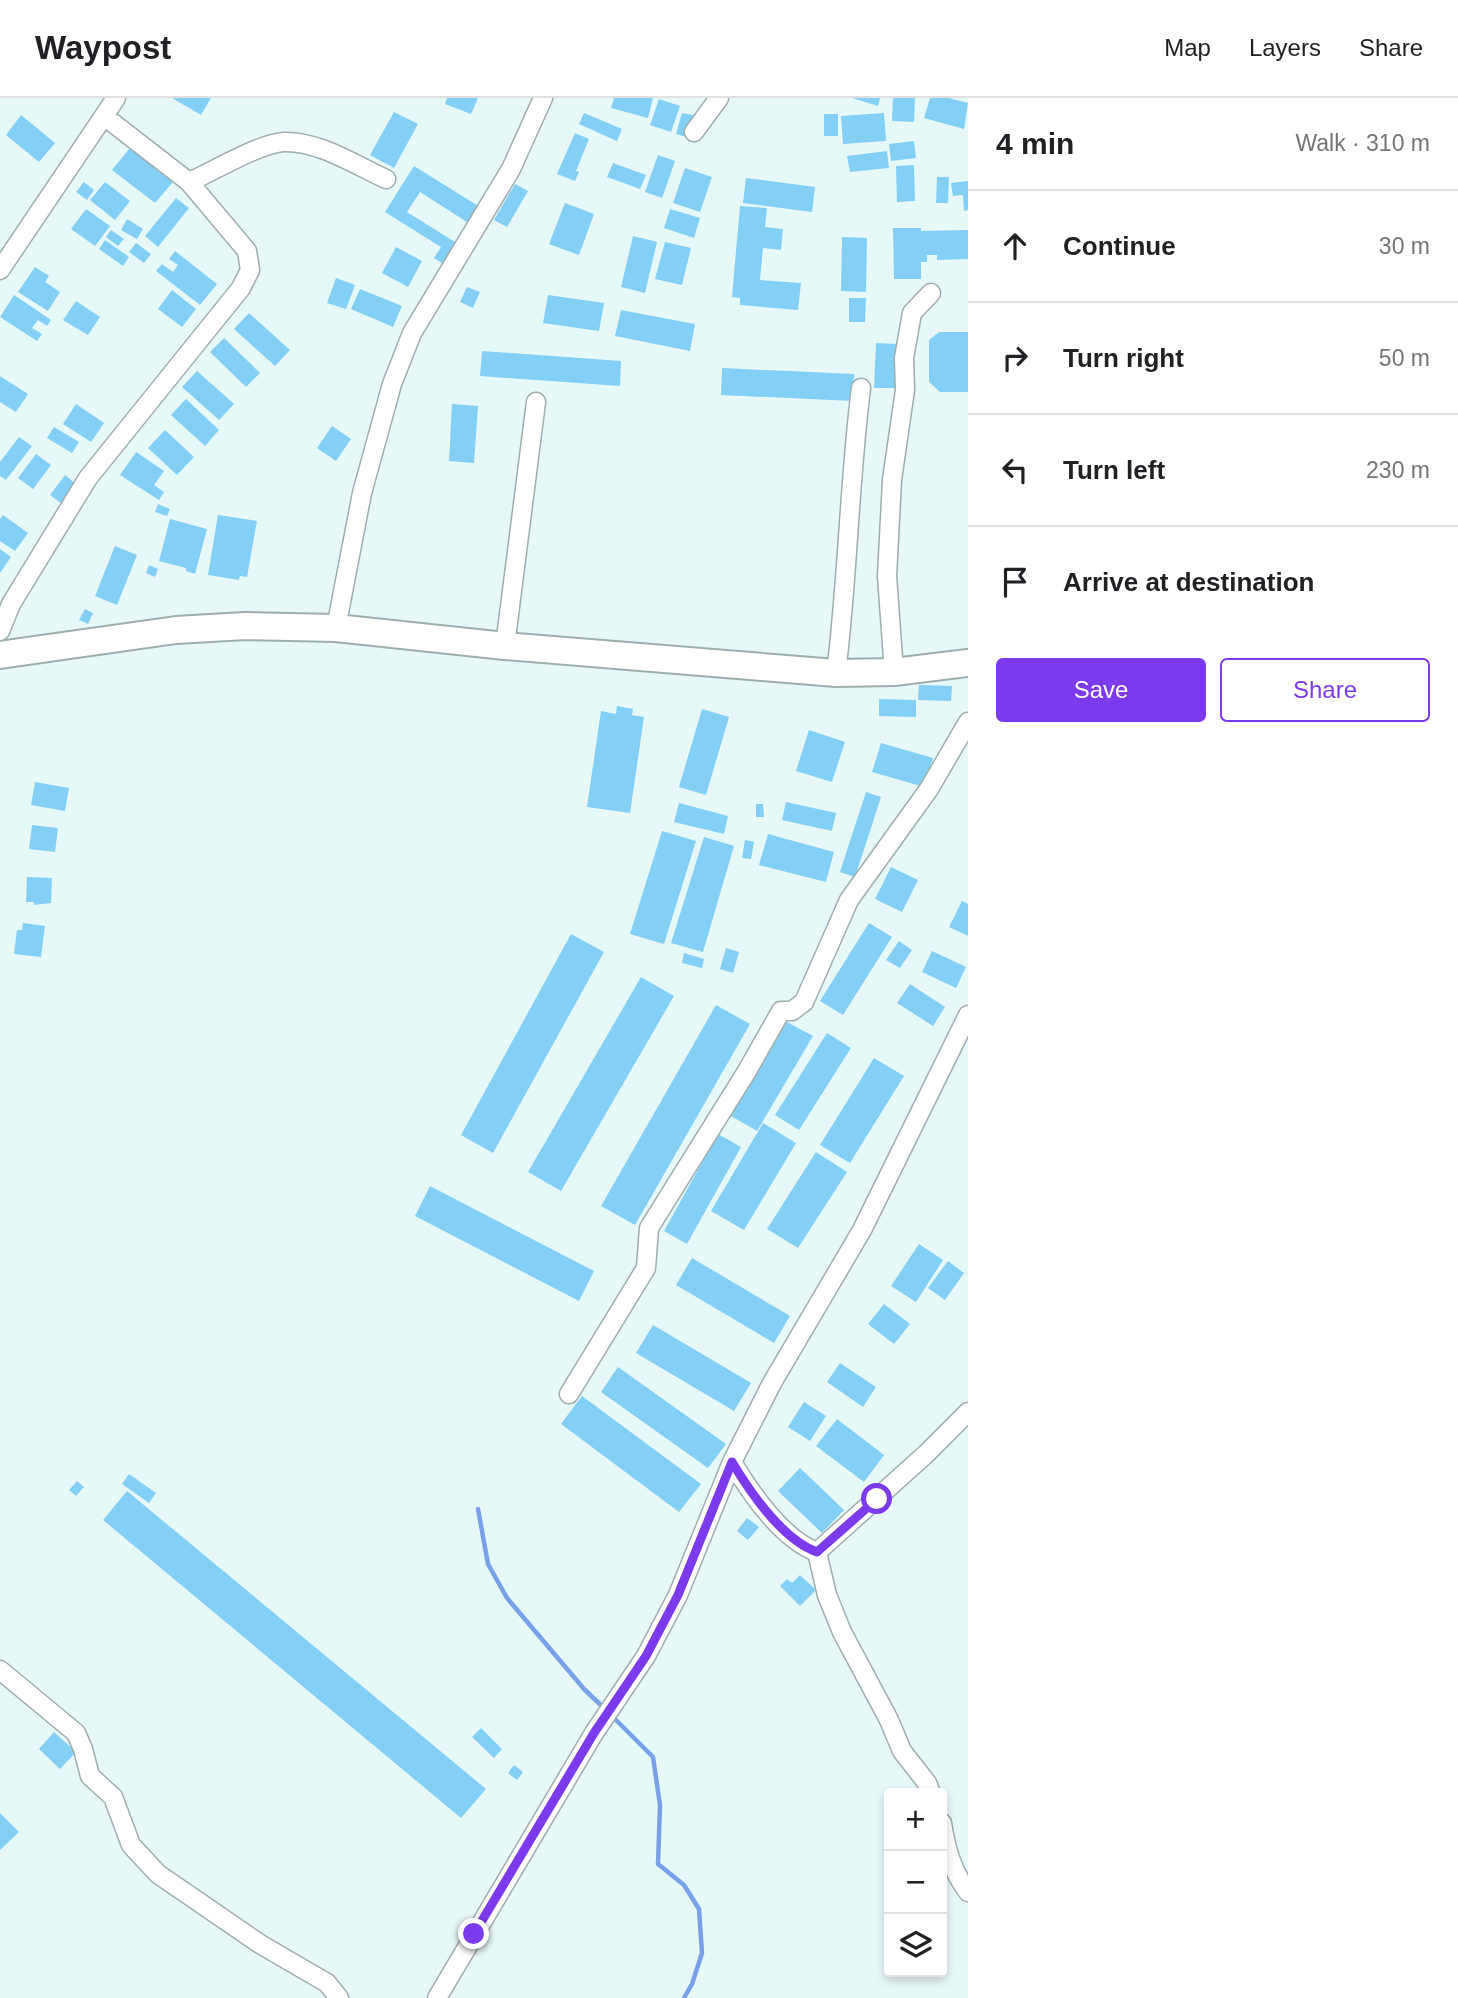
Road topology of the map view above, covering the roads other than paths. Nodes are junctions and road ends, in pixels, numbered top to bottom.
1 (116, 98) edge
2 (543, 98) edge
3 (719, 98) edge
4 (104, 116) junction
5 (694, 132) dead end
6 (386, 179) dead end
7 (189, 182) junction
8 (0, 270) edge
9 (931, 293) dead end
10 (861, 388) dead end
11 (536, 402) dead end
12 (336, 628) junction
13 (0, 631) edge
14 (505, 646) junction
15 (0, 654) edge
16 (968, 663) edge
17 (894, 672) junction
18 (836, 673) junction
19 (968, 722) edge
20 (968, 1015) edge
21 (569, 1394) dead end
22 (968, 1412) edge
23 (732, 1462) junction
24 (817, 1552) junction
25 (0, 1670) edge
26 (929, 1788) edge
27 (947, 1851) edge
28 (968, 1892) edge
29 (339, 1998) edge
30 (437, 1998) edge

1 - 4 street
2 - 12 street
3 - 5 street
4 - 7 street
4 - 8 street
6 - 7 street
7 - 13 street
9 - 17 street
10 - 18 street
11 - 14 street
12 - 14 main road
12 - 15 main road
14 - 18 main road
16 - 17 main road
17 - 18 main road
19 - 21 street
20 - 23 street
22 - 24 street
23 - 24 street
23 - 30 street
24 - 26 street
25 - 29 street
27 - 28 street

